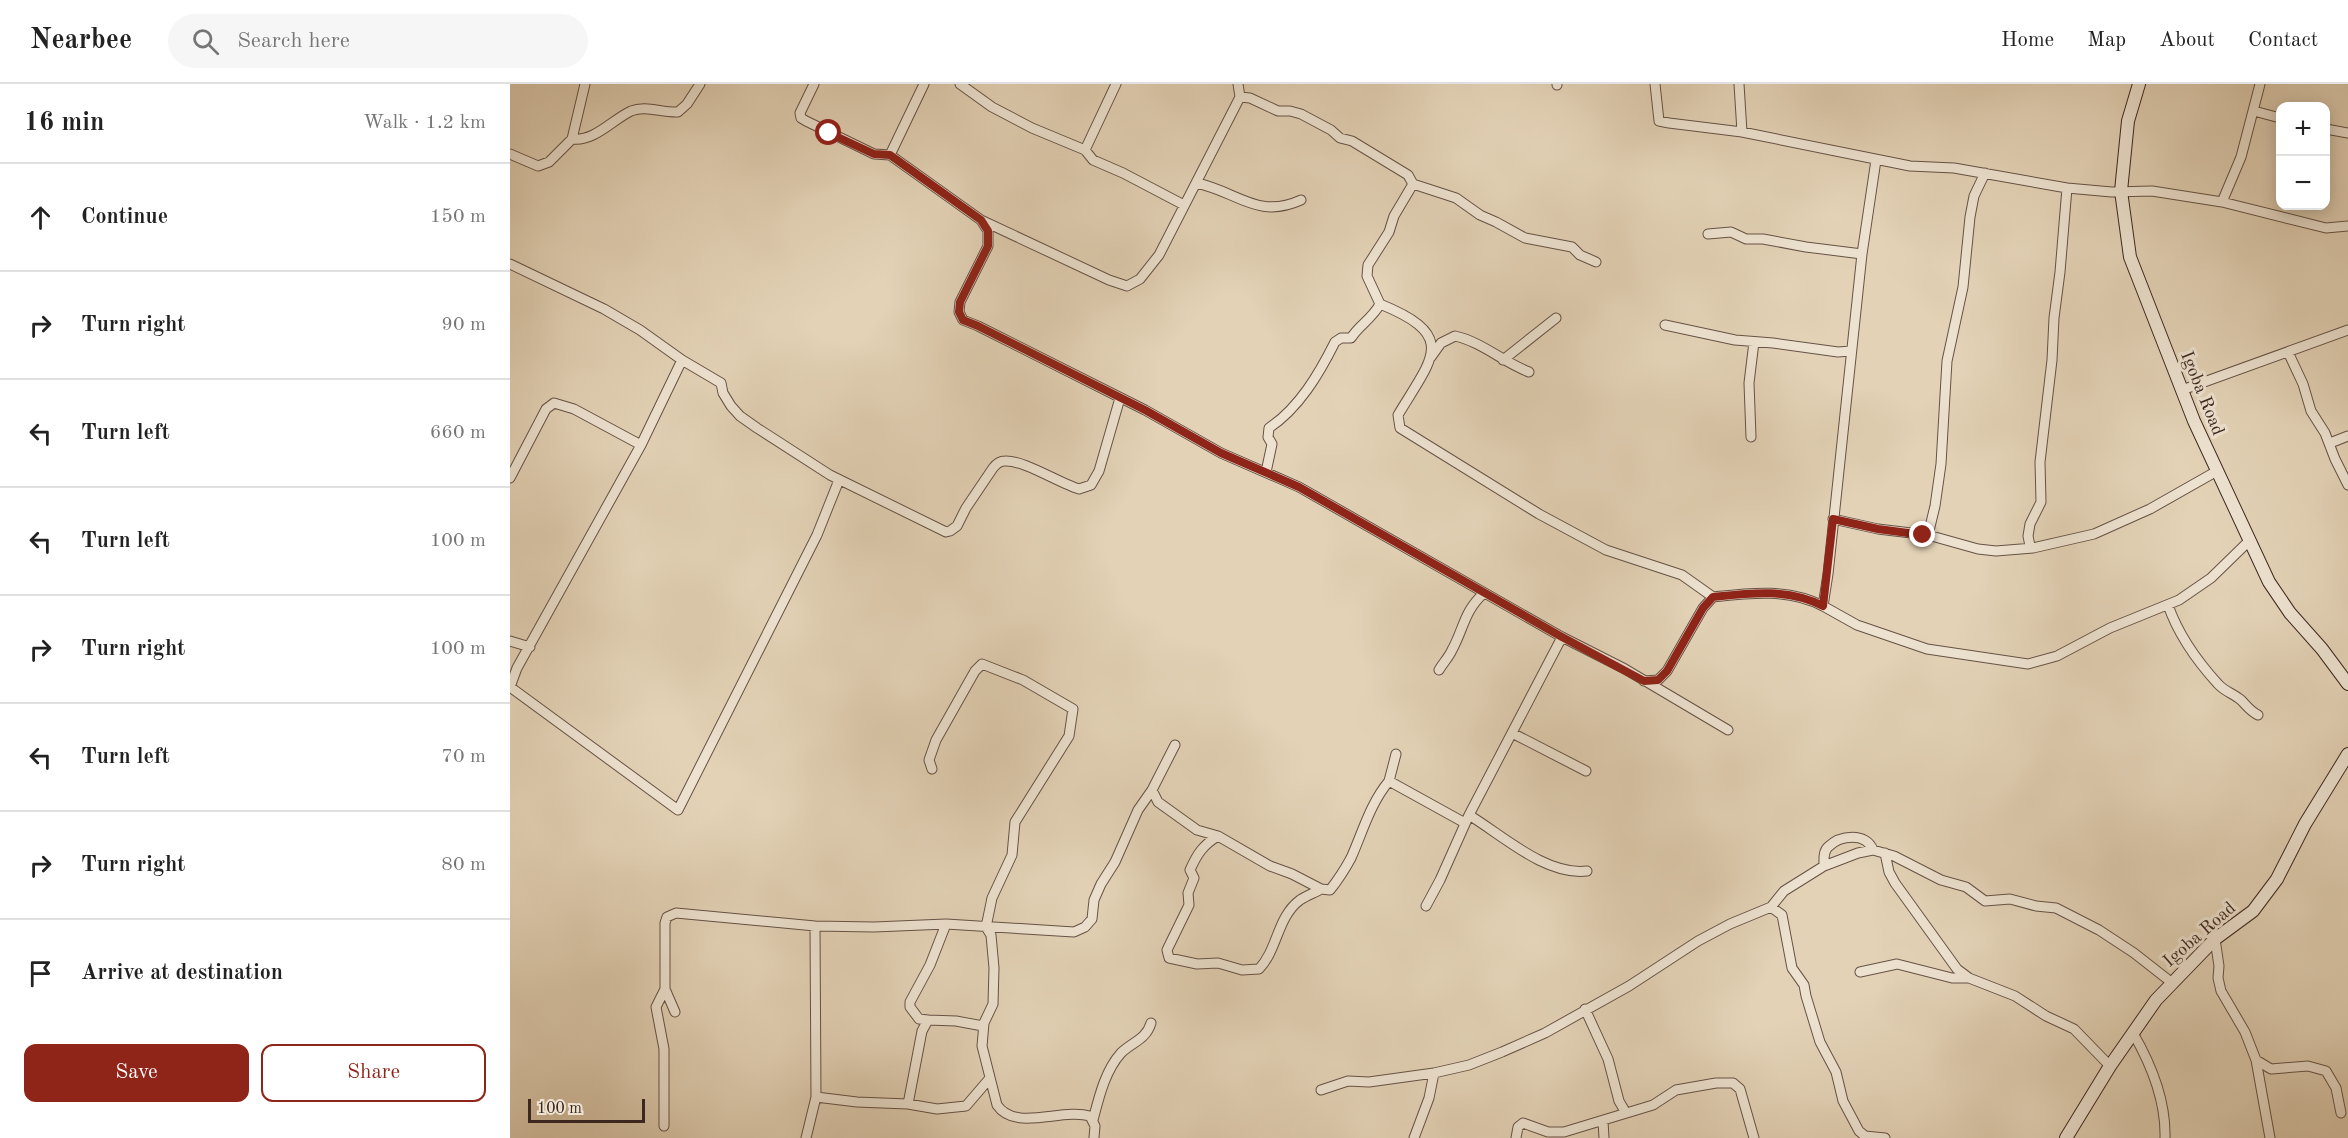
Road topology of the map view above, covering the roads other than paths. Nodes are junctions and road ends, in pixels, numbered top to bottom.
1 (584, 84) edge
2 (700, 84) edge
3 (814, 84) edge
4 (924, 84) edge
5 (960, 84) edge
6 (1116, 84) edge
7 (1238, 84) edge
8 (1655, 84) edge
9 (1739, 84) edge
10 (2139, 84) edge
11 (2260, 84) edge
12 (1240, 97) junction
13 (2254, 111) junction
14 (2276, 117) edge
15 (2330, 130) edge
16 (1742, 132) junction
17 (2348, 133) edge
18 (572, 139) junction
19 (1085, 150) junction
20 (510, 154) edge
21 (890, 155) junction
22 (1876, 160) junction
23 (1985, 173) junction
24 (1196, 183) junction
25 (1413, 184) junction
26 (2067, 188) junction
27 (2121, 191) junction
28 (1301, 201) dead end
29 (2222, 202) junction
30 (1185, 205) junction
31 (981, 220) junction
32 (2348, 226) edge
33 (1008, 232) junction
34 (1708, 234) dead end
35 (989, 238) junction
36 (1862, 254) junction
37 (1596, 262) dead end
38 (510, 264) edge
39 (1380, 304) junction
40 (1556, 318) dead end
41 (1665, 325) dead end
42 (2348, 330) edge
43 (1754, 342) junction
44 (1851, 351) junction
45 (2288, 352) junction
46 (1431, 357) junction
47 (682, 360) junction
48 (1503, 360) junction
49 (1529, 372) dead end
50 (2182, 390) junction
51 (1120, 398) junction
52 (2348, 436) edge
53 (1751, 437) dead end
54 (2330, 443) junction
55 (641, 445) junction
56 (2217, 471) junction
57 (1266, 472) junction
58 (510, 476) edge
59 (839, 480) junction
60 (2348, 484) edge
61 (1833, 519) junction
62 (1928, 535) junction
63 (2250, 540) junction
64 (2032, 549) junction
65 (1484, 593) junction
66 (1713, 597) junction
67 (2168, 605) junction
68 (1823, 606) junction
69 (1562, 637) junction
70 (510, 641) edge
71 (530, 647) junction
72 (1439, 670) dead end
73 (1644, 681) junction
74 (2348, 684) edge
75 (2259, 715) dead end
76 (1728, 730) dead end
77 (1512, 733) junction
78 (1175, 745) dead end
79 (1396, 754) dead end
80 (2348, 754) edge
81 (932, 769) dead end
82 (1586, 771) dead end
83 (1389, 781) junction
84 (1152, 790) junction
85 (1467, 819) junction
86 (1218, 836) junction
87 (1873, 850) junction
88 (1885, 853) junction
89 (1824, 866) junction
90 (1587, 871) dead end
91 (1321, 889) junction
92 (1780, 896) junction
93 (1426, 906) dead end
94 (1771, 907) junction
95 (1782, 915) junction
96 (945, 924) junction
97 (815, 926) junction
98 (986, 927) junction
99 (2215, 939) junction
100 (1860, 972) dead end
101 (1969, 978) junction
102 (2172, 982) junction
103 (665, 989) junction
104 (1585, 1009) junction
105 (675, 1012) dead end
106 (928, 1020) junction
107 (1151, 1023) dead end
108 (983, 1026) junction
109 (2133, 1033) junction
110 (2256, 1060) junction
111 (2110, 1066) junction
112 (1434, 1073) junction
113 (990, 1078) junction
114 (1321, 1090) dead end
115 (816, 1097) junction
116 (908, 1104) junction
117 (1626, 1113) junction
118 (2341, 1113) dead end
119 (1094, 1120) junction
120 (1603, 1121) junction
121 (663, 1126) dead end
122 (1863, 1137) edge
123 (806, 1138) edge
124 (1094, 1138) edge
125 (1414, 1138) edge
126 (1516, 1138) edge
127 (1604, 1138) edge
128 (1754, 1138) edge
129 (1886, 1138) edge
130 (2066, 1138) edge
131 (2165, 1138) edge
132 (2270, 1138) edge

1 - 18 street
2 - 18 street
3 - 21 street
4 - 21 street
5 - 19 street
6 - 19 street
7 - 12 street
8 - 16 street
9 - 16 street
10 - 27 street, Igoba Road
11 - 13 street
12 - 24 street
12 - 25 street
13 - 14 street
13 - 29 street
15 - 17 street
16 - 22 street
18 - 20 street
19 - 30 street
21 - 31 street
22 - 23 street
22 - 36 street
23 - 26 street
23 - 62 street
24 - 28 street
24 - 30 street
25 - 37 street
25 - 39 street
26 - 27 street
26 - 64 street
27 - 29 street
27 - 50 street, Igoba Road
29 - 32 street
30 - 33 street
31 - 33 street
31 - 35 street
33 - 35 street
34 - 36 street
35 - 51 street
36 - 44 street
38 - 47 street
39 - 46 street
39 - 57 street
40 - 48 street
41 - 43 street
42 - 45 street
43 - 44 street
43 - 53 street
44 - 61 street
45 - 50 street
45 - 54 street
46 - 48 street
46 - 66 street
47 - 55 street
47 - 59 street
48 - 49 street
50 - 56 street, Igoba Road
51 - 57 street
51 - 59 street
52 - 54 street
54 - 60 street
55 - 58 street
55 - 71 street
56 - 63 street, Igoba Road
56 - 64 street
57 - 65 street
59 - 71 street
61 - 62 street
61 - 68 street
62 - 64 street
63 - 67 street
63 - 74 street, Igoba Road
65 - 69 street
65 - 72 street
66 - 68 street
66 - 73 street
67 - 68 street
67 - 75 street
69 - 73 street
69 - 77 street
70 - 71 street
73 - 76 street
77 - 82 street
77 - 85 street
78 - 84 street
79 - 83 street
80 - 99 street, Igoba Road
81 - 98 street
83 - 85 street
83 - 91 street
84 - 86 street
84 - 98 street
85 - 90 street
85 - 93 street
86 - 91 street
86 - 91 street
87 - 88 street
87 - 89 street
87 - 89 street
88 - 101 street
88 - 102 street
89 - 92 street
92 - 94 street
92 - 95 street
94 - 95 street
94 - 104 street
95 - 122 street
96 - 97 street
96 - 98 street
96 - 106 street
97 - 103 street
97 - 115 street
98 - 108 street
99 - 102 street, Igoba Road
99 - 110 street
100 - 101 street
101 - 111 street
102 - 109 street, Igoba Road
103 - 105 street
103 - 121 street
104 - 112 street
104 - 117 street
106 - 108 street
106 - 116 street
107 - 119 street
108 - 113 street
109 - 111 street, Igoba Road
109 - 131 street
110 - 118 street
110 - 132 street
111 - 130 street, Igoba Road
112 - 114 street
112 - 125 street
113 - 116 street
113 - 119 street
115 - 116 street
115 - 123 street
117 - 120 street
117 - 128 street
119 - 124 street
120 - 126 street
120 - 127 street
122 - 129 street

